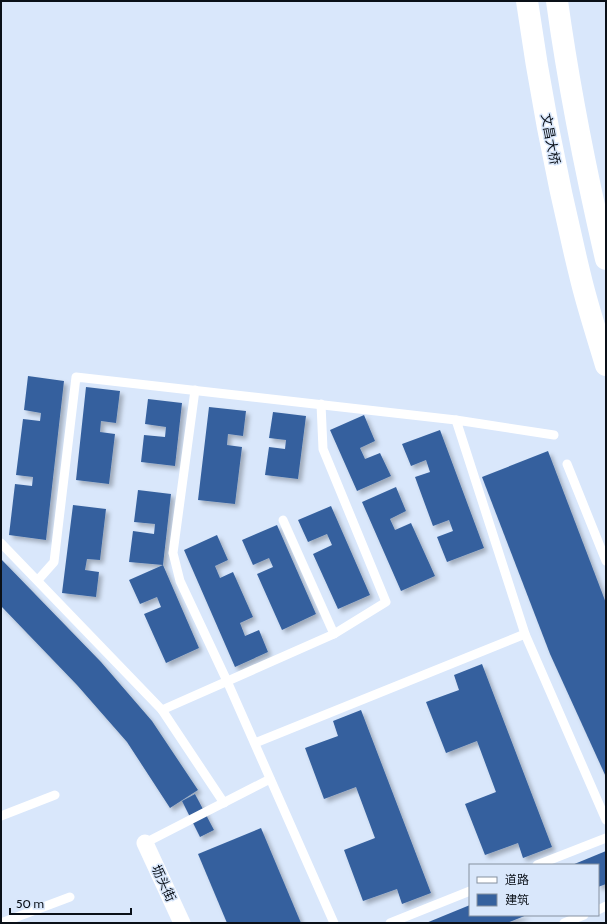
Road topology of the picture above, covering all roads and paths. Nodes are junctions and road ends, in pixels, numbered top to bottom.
1 (527, 1) edge
2 (556, 1) edge
3 (606, 259) edge
4 (606, 365) edge
5 (195, 390) junction
6 (321, 404) junction
7 (456, 420) junction
8 (554, 435) dead end
9 (567, 464) dead end
10 (283, 520) dead end
11 (1, 543) edge
12 (606, 561) edge
13 (38, 580) junction
14 (334, 634) junction
15 (525, 634) junction
16 (227, 681) junction
17 (162, 710) junction
18 (255, 743) junction
19 (270, 779) junction
20 (55, 794) dead end
21 (224, 803) junction
22 (1, 816) edge
23 (606, 820) edge
24 (606, 838) edge
25 (145, 843) joint
26 (540, 864) edge
27 (469, 891) edge
28 (70, 897) dead end
29 (582, 916) edge
30 (1, 923) edge
31 (182, 923) edge
32 (334, 923) edge
33 (390, 923) edge
34 (564, 923) edge

1 - 4 main road, 文昌大桥
2 - 3 main road
5 - 6 lane
5 - 13 lane
5 - 16 lane
6 - 7 lane
6 - 14 lane
7 - 8 lane
7 - 15 lane
9 - 12 lane
10 - 14 lane
11 - 13 lane
13 - 17 lane
14 - 16 lane
15 - 18 lane
15 - 23 lane
16 - 17 lane
16 - 18 lane
17 - 21 lane
18 - 19 lane
19 - 21 lane
19 - 32 lane
20 - 22 lane
21 - 25 lane
24 - 26 lane
25 - 31 street, 坜头街
27 - 33 lane
28 - 30 lane
29 - 34 lane

